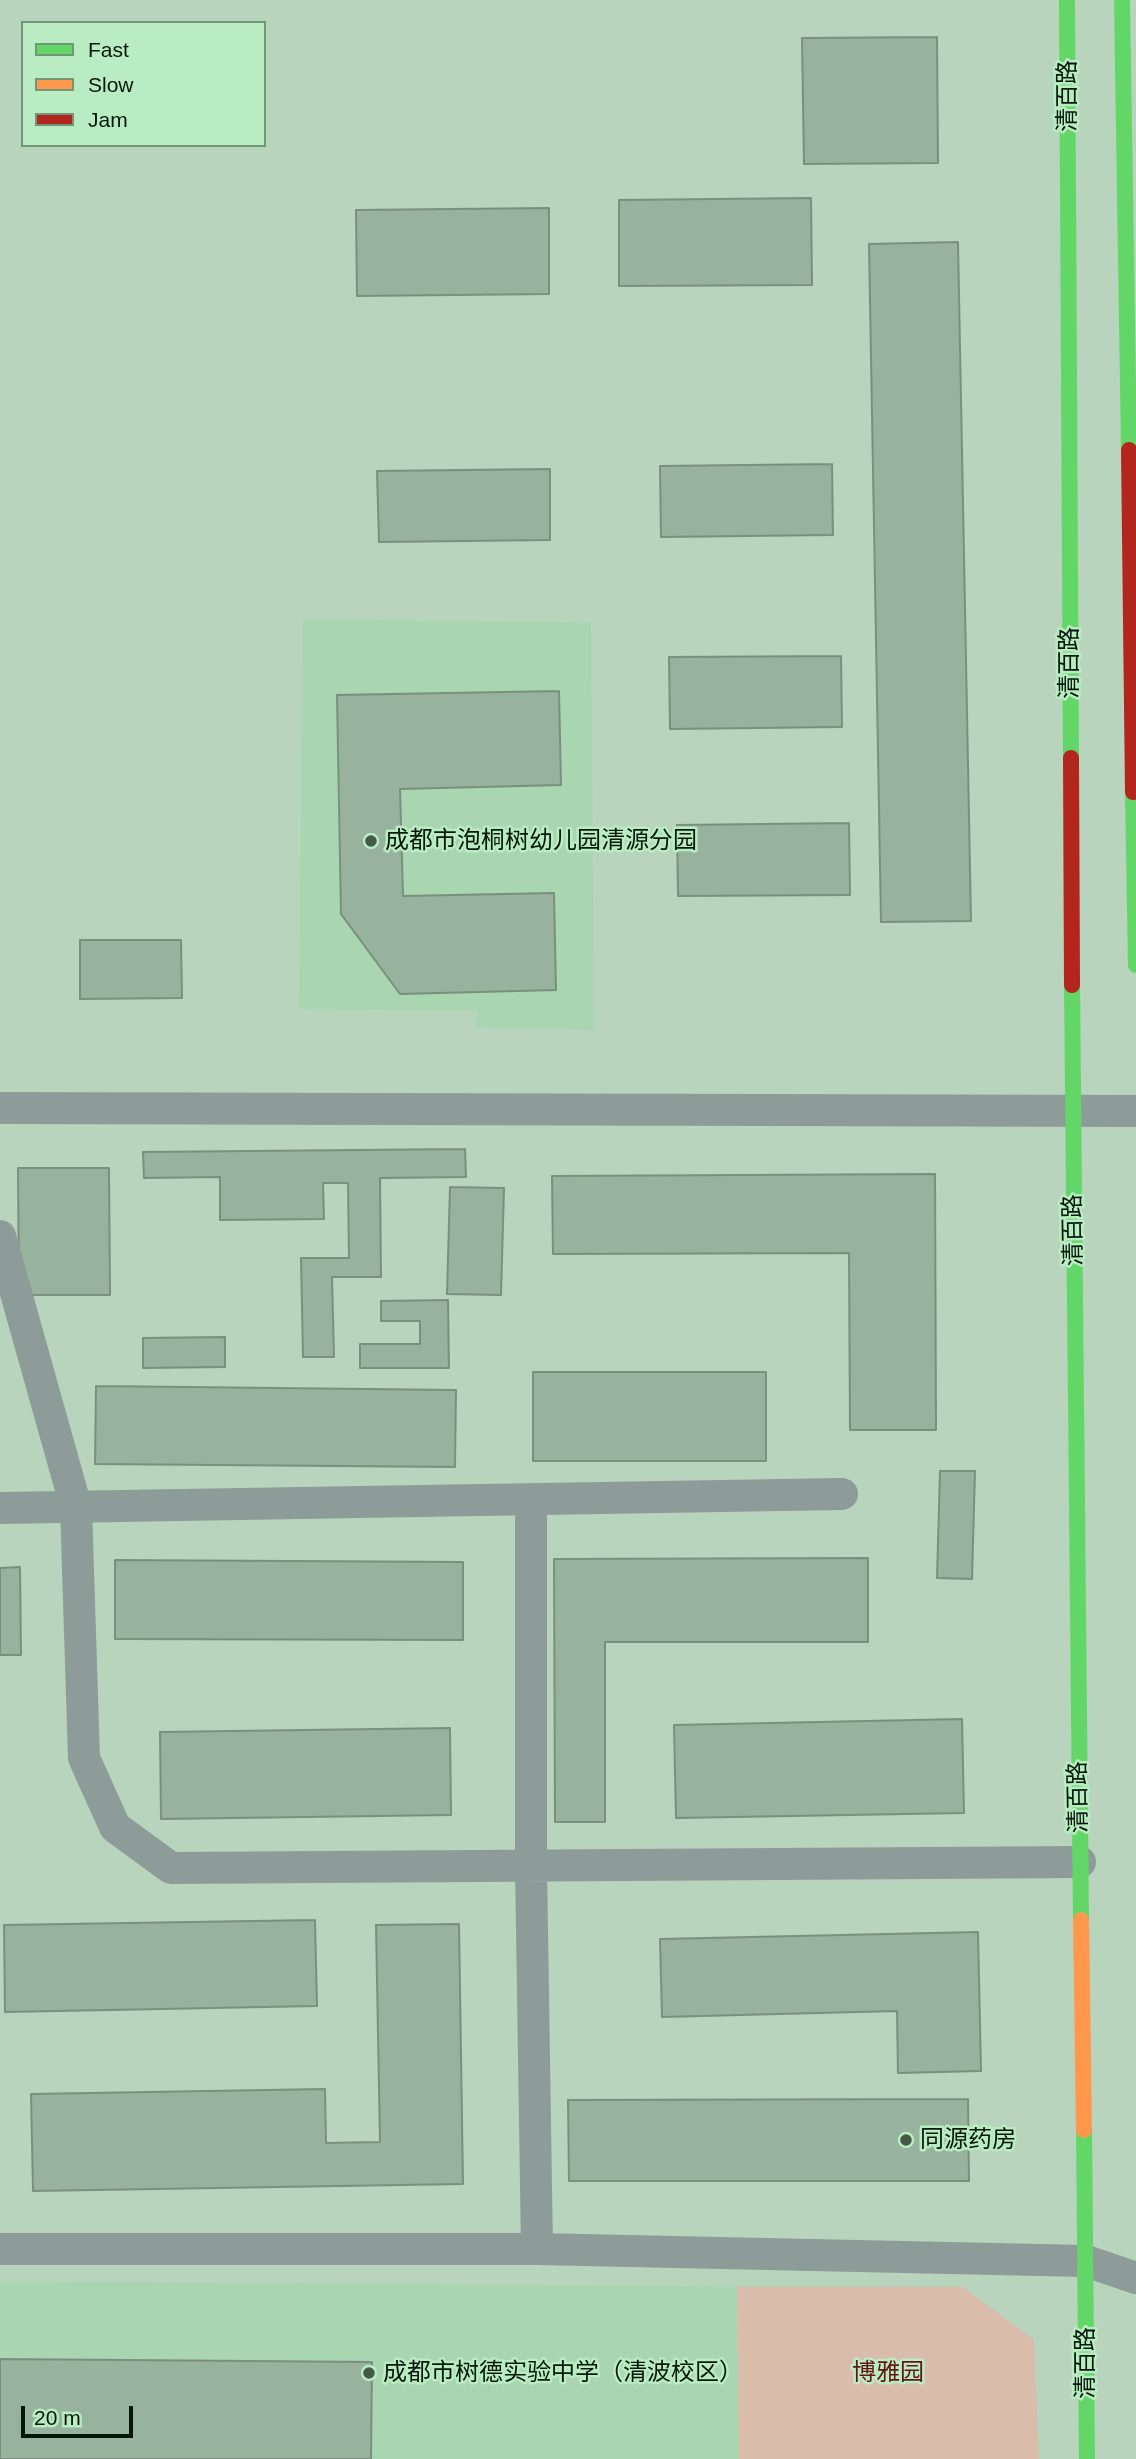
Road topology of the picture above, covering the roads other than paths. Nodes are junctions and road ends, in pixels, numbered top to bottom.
1 (1067, 0) edge
2 (1122, 0) edge
3 (1136, 965) edge
4 (0, 1108) edge
5 (1073, 1110) junction
6 (1136, 1111) edge
7 (0, 1236) edge
8 (842, 1494) dead end
9 (531, 1499) junction
10 (76, 1507) junction
11 (0, 1508) edge
12 (1080, 1862) junction
13 (531, 1866) junction
14 (0, 2249) edge
15 (537, 2249) junction
16 (1086, 2261) junction
17 (1136, 2278) edge
18 (1087, 2459) edge

1 - 5 street, 清百路
2 - 3 street
4 - 5 street
5 - 6 street
5 - 12 street, 清百路
7 - 10 street
8 - 9 street
9 - 10 street
9 - 13 street
10 - 11 street
10 - 13 street
12 - 13 street
12 - 16 street, 清百路
13 - 15 street
14 - 15 street
15 - 16 street
16 - 17 street
16 - 18 street, 清百路

